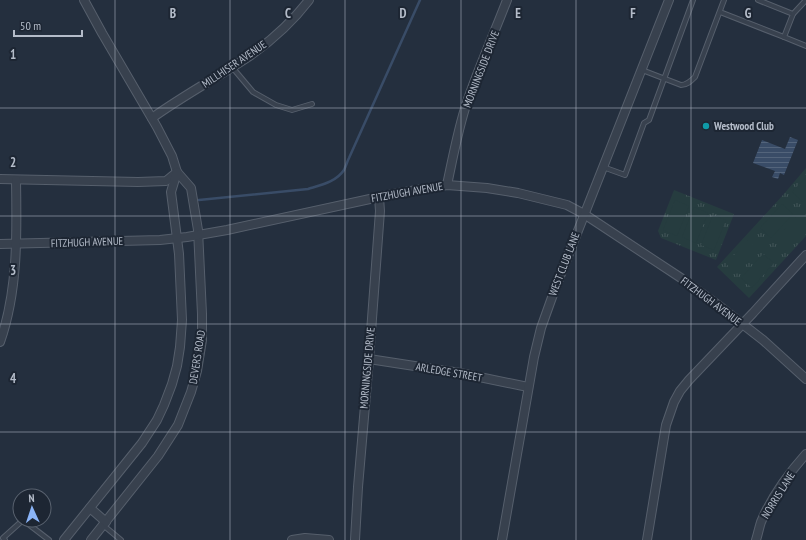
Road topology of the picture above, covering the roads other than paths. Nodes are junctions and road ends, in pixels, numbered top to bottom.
1 (84, 0) edge
2 (309, 0) edge
3 (507, 0) edge
4 (669, 0) edge
5 (693, 0) edge
6 (724, 0) edge
7 (758, 0) edge
8 (806, 0) edge
9 (720, 12) junction
10 (793, 14) junction
11 (784, 37) junction
12 (806, 46) edge
13 (232, 67) junction
14 (642, 70) junction
15 (664, 78) junction
16 (312, 104) dead end
17 (152, 118) junction
18 (603, 167) junction
19 (177, 172) junction
20 (0, 179) edge
21 (16, 180) junction
22 (447, 185) junction
23 (379, 197) junction
24 (584, 214) junction
25 (198, 235) junction
26 (177, 238) junction
27 (0, 244) edge
28 (16, 244) junction
29 (806, 255) edge
30 (743, 324) junction
31 (0, 342) edge
32 (369, 359) junction
33 (806, 379) edge
34 (528, 387) junction
35 (806, 454) edge
36 (90, 508) junction
37 (104, 524) junction
38 (14, 528) edge
39 (33, 528) edge
40 (5, 540) edge
41 (49, 540) edge
42 (64, 540) edge
43 (91, 540) edge
44 (122, 540) edge
45 (292, 540) edge
46 (329, 540) edge
47 (355, 540) edge
48 (502, 540) edge
49 (647, 540) edge
50 (756, 540) edge

1 - 17 street, DEVERS ROAD
2 - 13 street, MILLHISER AVENUE
3 - 22 street, MORNINGSIDE DRIVE
4 - 14 street, WEST CLUB LANE
5 - 15 lane
6 - 9 lane
7 - 10 lane
8 - 10 lane
9 - 11 lane
9 - 15 lane
10 - 11 lane
11 - 12 lane
13 - 16 lane
13 - 17 street, MILLHISER AVENUE
14 - 15 lane
14 - 18 street, WEST CLUB LANE
15 - 18 lane
17 - 19 street, DEVERS ROAD
18 - 24 street, WEST CLUB LANE
19 - 21 street
19 - 25 street, DEVERS ROAD
19 - 26 street, DEVERS ROAD
20 - 21 street
21 - 28 street
22 - 23 street, FITZHUGH AVENUE
22 - 24 street, FITZHUGH AVENUE
23 - 25 street, FITZHUGH AVENUE
23 - 32 street, MORNINGSIDE DRIVE
24 - 30 street, FITZHUGH AVENUE
24 - 34 street, WEST CLUB LANE
25 - 26 street, FITZHUGH AVENUE
25 - 37 street, DEVERS ROAD
26 - 28 street, FITZHUGH AVENUE
26 - 36 street, DEVERS ROAD
27 - 28 street, FITZHUGH AVENUE
28 - 31 street
29 - 30 street
30 - 33 street, FITZHUGH AVENUE
30 - 49 street
32 - 34 street, ARLEDGE STREET
32 - 47 street, MORNINGSIDE DRIVE
34 - 48 street, WEST CLUB LANE
35 - 50 street, NORRIS LANE
36 - 37 street
36 - 42 street, DEVERS ROAD
37 - 43 street, DEVERS ROAD
37 - 44 lane
38 - 40 lane
39 - 41 lane
45 - 46 street

